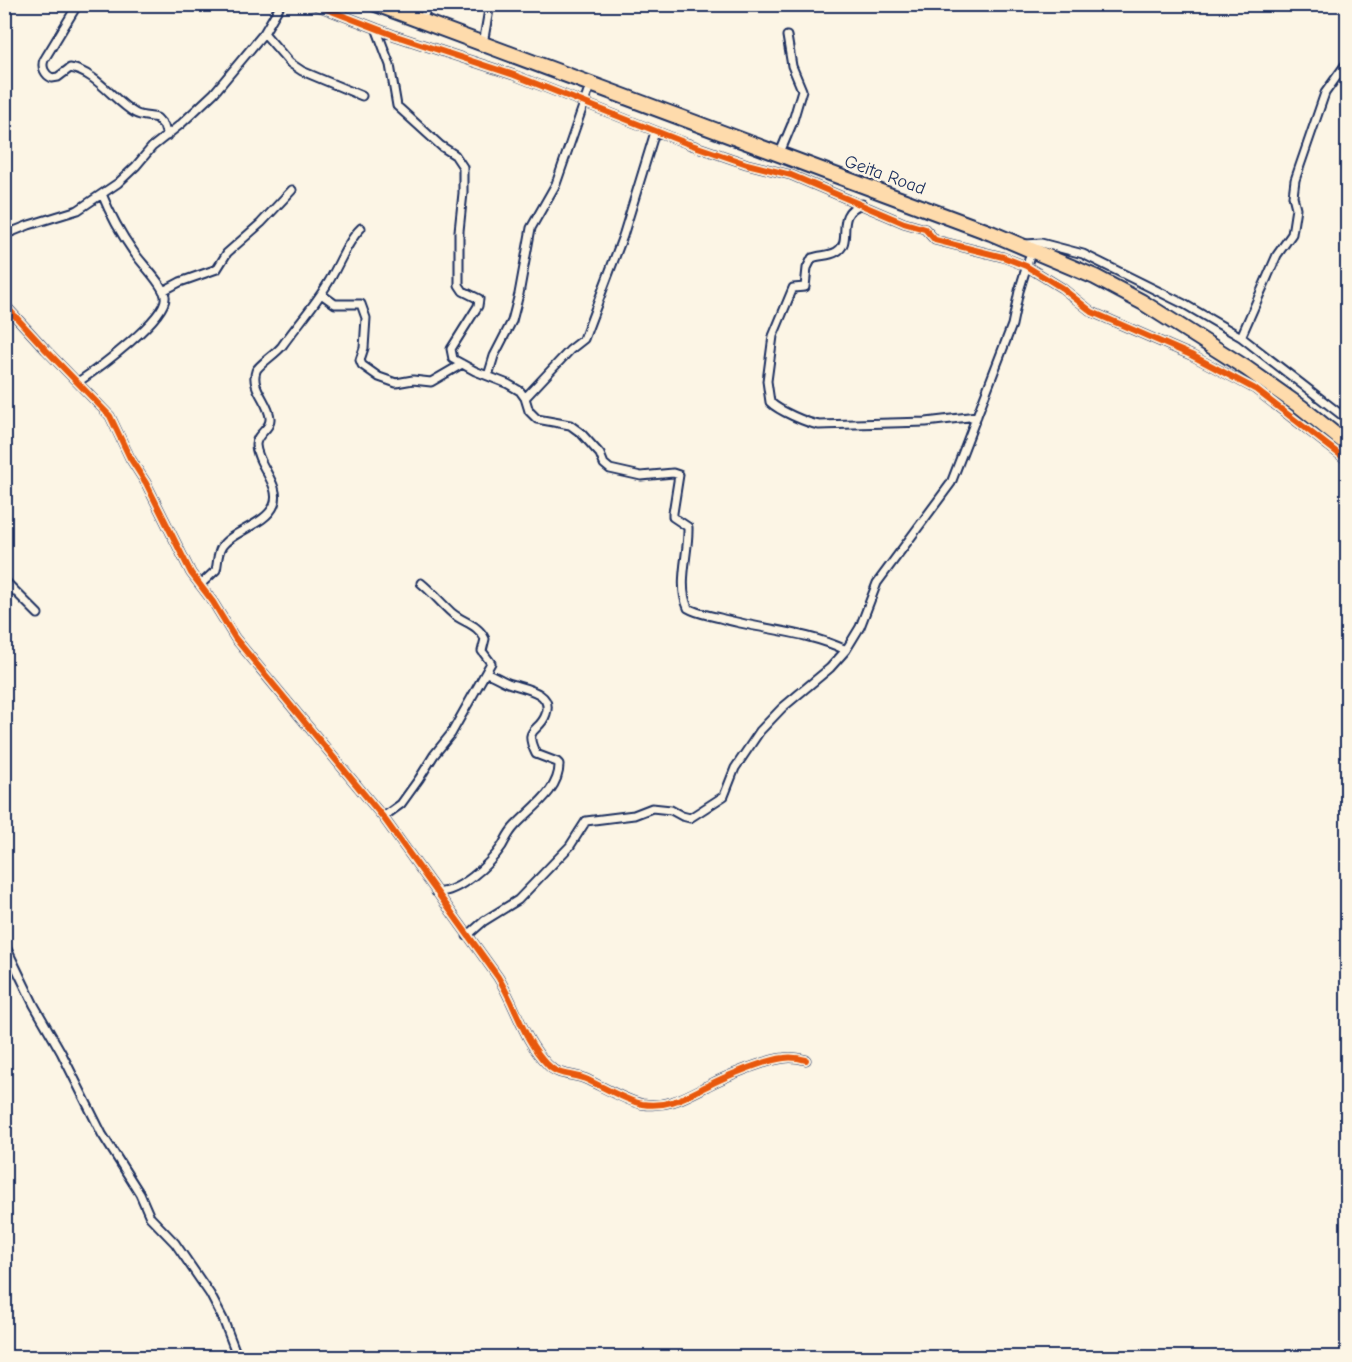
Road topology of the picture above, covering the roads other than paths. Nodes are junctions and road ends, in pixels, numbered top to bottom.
1 (78, 4) edge
2 (281, 4) edge
3 (313, 4) edge
4 (428, 4) edge
5 (490, 4) edge
6 (381, 5) edge
7 (422, 21) junction
8 (375, 28) junction
9 (264, 33) junction
10 (787, 36) dead end
11 (483, 44) junction
12 (1347, 60) edge
13 (591, 83) junction
14 (362, 96) dead end
15 (584, 103) junction
16 (655, 132) junction
17 (167, 135) junction
18 (779, 155) junction
19 (292, 190) dead end
20 (102, 194) junction
21 (862, 204) junction
22 (361, 228) dead end
23 (4, 235) edge
24 (1026, 247) junction
25 (1026, 266) junction
26 (163, 291) junction
27 (321, 294) junction
28 (4, 304) edge
29 (1241, 337) junction
30 (462, 364) junction
31 (488, 376) junction
32 (78, 382) junction
33 (525, 398) junction
34 (976, 416) junction
35 (1347, 420) edge
36 (1347, 445) edge
37 (1347, 461) edge
38 (4, 580) edge
39 (421, 583) dead end
40 (200, 585) junction
41 (38, 614) dead end
42 (846, 650) junction
43 (486, 673) junction
44 (383, 817) junction
45 (435, 892) junction
46 (467, 936) junction
47 (4, 943) edge
48 (806, 1060) dead end
49 (238, 1358) edge

1 - 17 street
2 - 9 street
3 - 8 street
4 - 7 street
5 - 11 street
6 - 7 highway, Geita Road
7 - 11 highway, Geita Road
8 - 15 street
8 - 30 street
9 - 14 street
9 - 17 street
10 - 18 street
11 - 13 highway, Geita Road
12 - 29 street
13 - 15 street
13 - 18 highway, Geita Road
15 - 16 street
15 - 31 street
16 - 21 street
16 - 33 street
17 - 20 street
18 - 24 highway, Geita Road
19 - 26 street
20 - 23 street
20 - 26 street
21 - 25 street
21 - 34 street
22 - 27 street
24 - 25 street
24 - 29 street
24 - 36 highway, Geita Road
25 - 34 street
25 - 37 street
26 - 32 street
27 - 30 street
27 - 40 street
28 - 32 street
29 - 35 street
30 - 31 street
31 - 33 street
32 - 40 street
33 - 42 street
34 - 42 street
38 - 41 street
39 - 43 street
40 - 44 street
42 - 46 street
43 - 44 street
43 - 45 street
44 - 45 street
45 - 46 street
46 - 48 street
47 - 49 street

